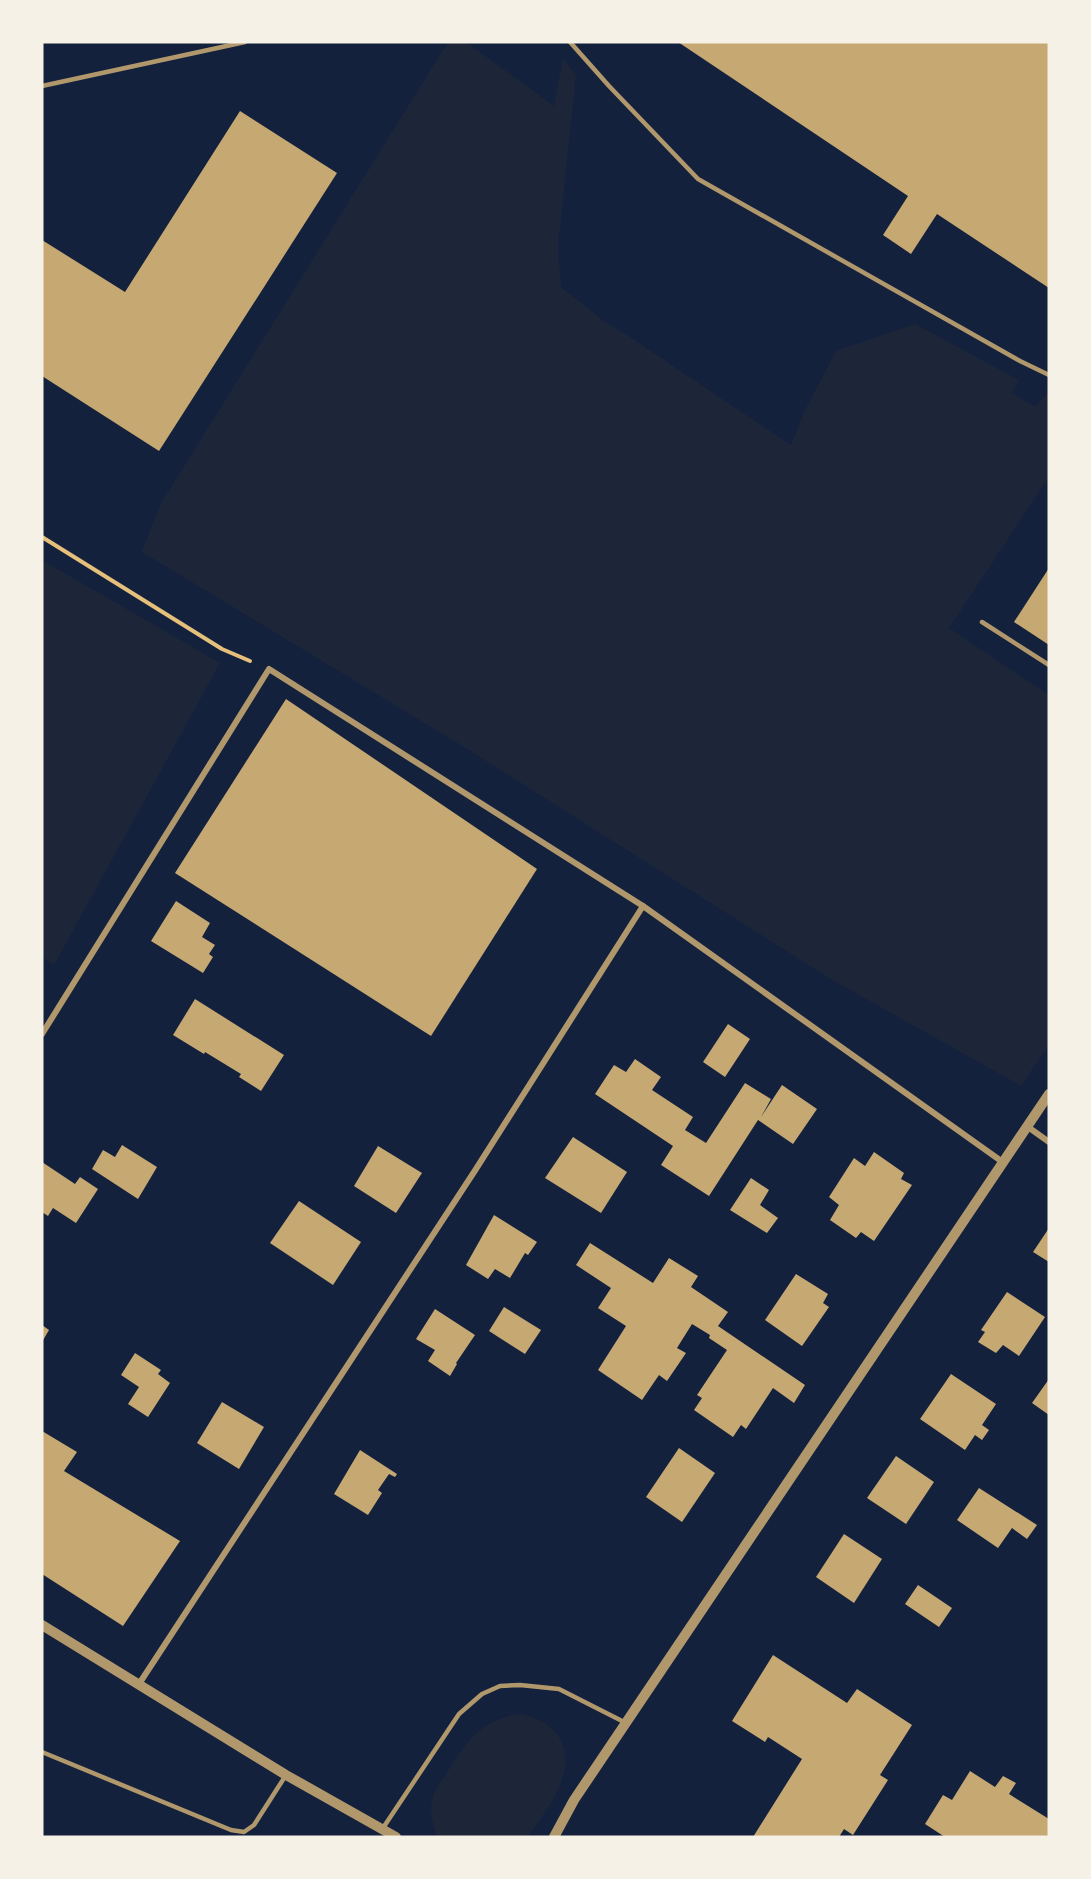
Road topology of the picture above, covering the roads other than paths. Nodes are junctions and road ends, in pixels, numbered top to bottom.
1 (245, 42) edge
2 (570, 42) edge
3 (42, 86) edge
4 (1049, 375) edge
5 (982, 622) dead end
6 (1049, 665) edge
7 (643, 906) junction
8 (42, 1035) edge
9 (1049, 1094) edge
10 (1028, 1127) junction
11 (1049, 1142) edge
12 (1004, 1163) junction
13 (42, 1625) edge
14 (139, 1684) junction
15 (626, 1723) junction
16 (42, 1752) edge
17 (286, 1775) junction
18 (382, 1829) junction
19 (396, 1837) edge
20 (554, 1837) edge

1 - 3 lane
2 - 4 lane
5 - 6 lane
7 - 8 street
7 - 12 street
7 - 14 street
9 - 10 street
10 - 11 street
10 - 12 street
12 - 15 street
13 - 14 street
14 - 17 street
15 - 18 lane
15 - 20 street
16 - 17 lane
17 - 18 street
18 - 19 street

